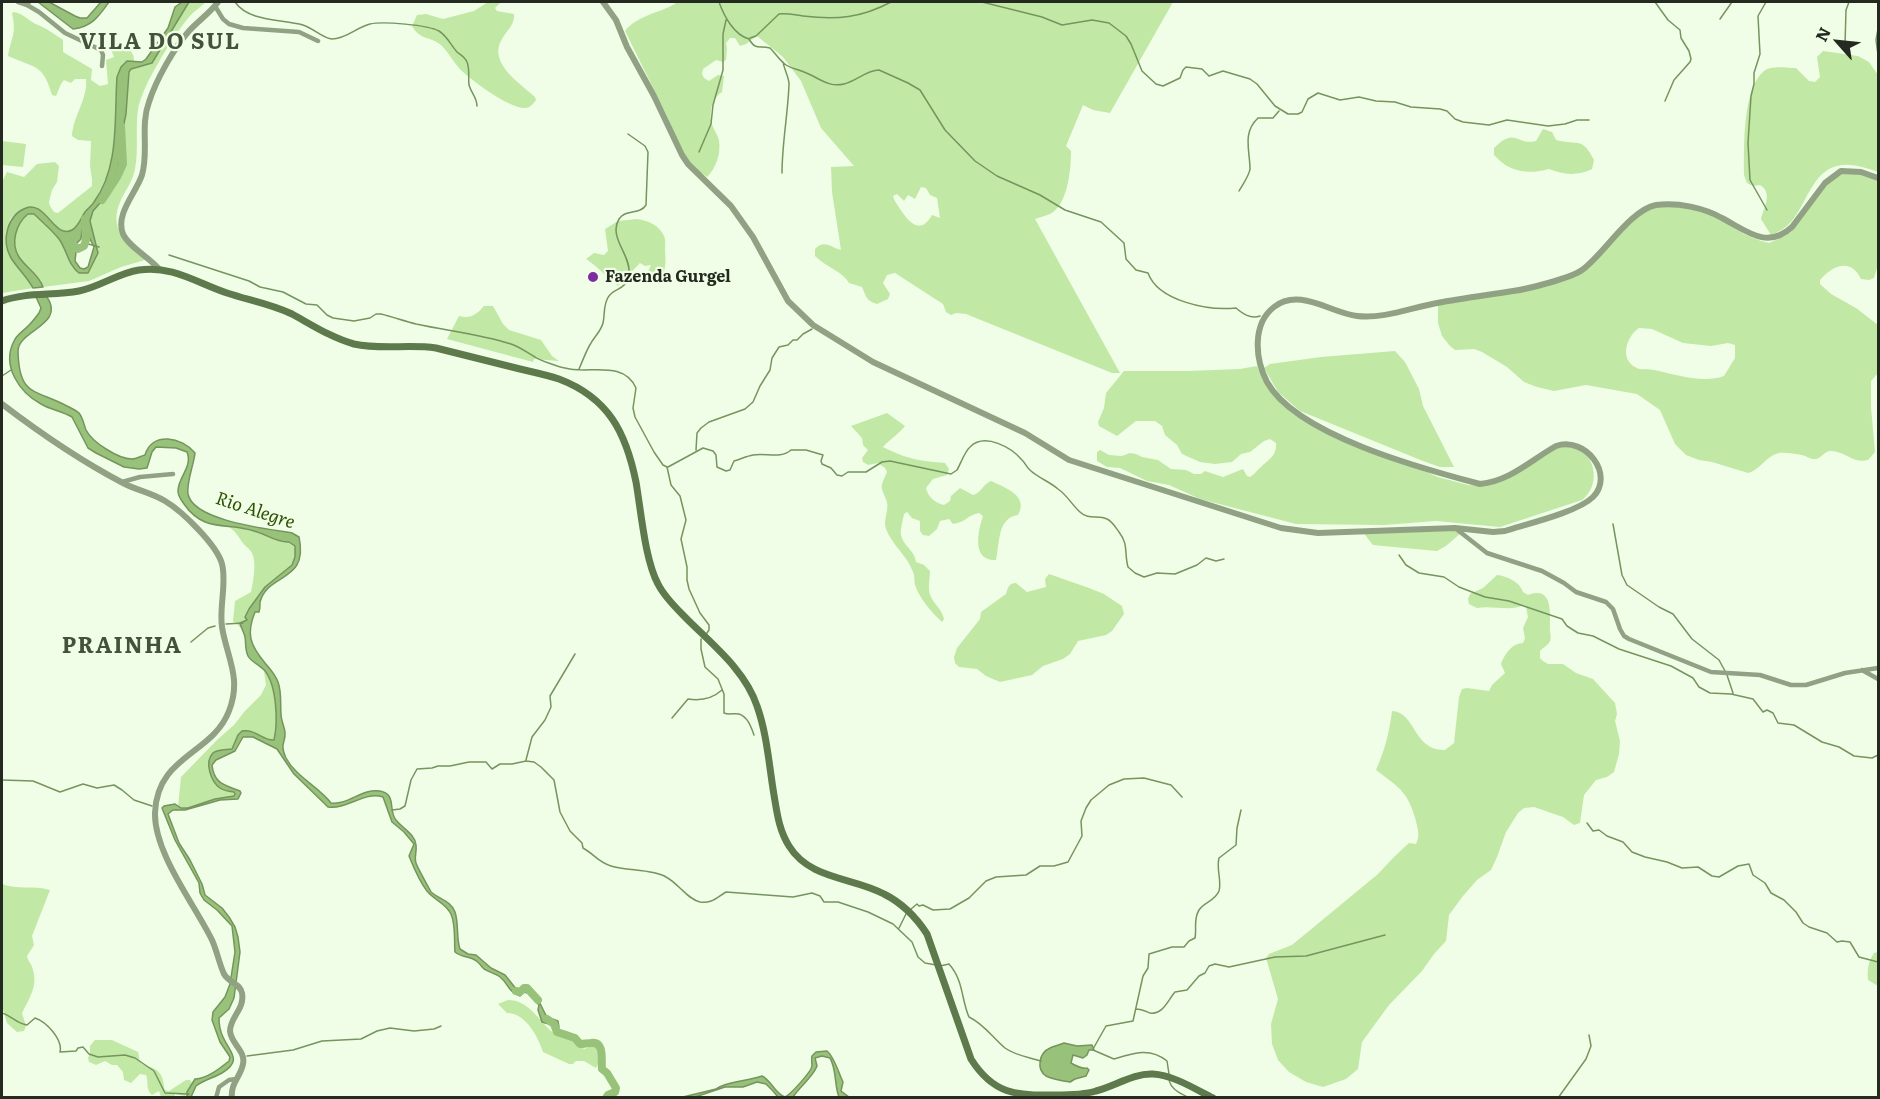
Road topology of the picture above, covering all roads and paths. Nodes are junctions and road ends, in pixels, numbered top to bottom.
1 (18, 2) edge
2 (603, 2) edge
3 (28, 3) edge
4 (216, 4) edge
5 (318, 41) dead end
6 (102, 66) dead end
7 (1878, 178) edge
8 (159, 269) junction
9 (2, 300) edge
10 (2, 404) edge
11 (173, 474) dead end
12 (121, 482) junction
13 (1455, 528) junction
14 (1878, 668) edge
15 (1862, 670) junction
16 (1878, 679) edge
17 (237, 1078) junction
18 (216, 1098) edge
19 (232, 1098) edge
20 (1214, 1098) edge

1 - 3 street
2 - 13 street
3 - 6 street
4 - 5 street
4 - 8 street
7 - 13 street
8 - 9 main road
8 - 20 main road
10 - 12 street
11 - 12 street
12 - 17 street
13 - 15 street
14 - 15 street
15 - 16 street
17 - 18 street
17 - 19 street

